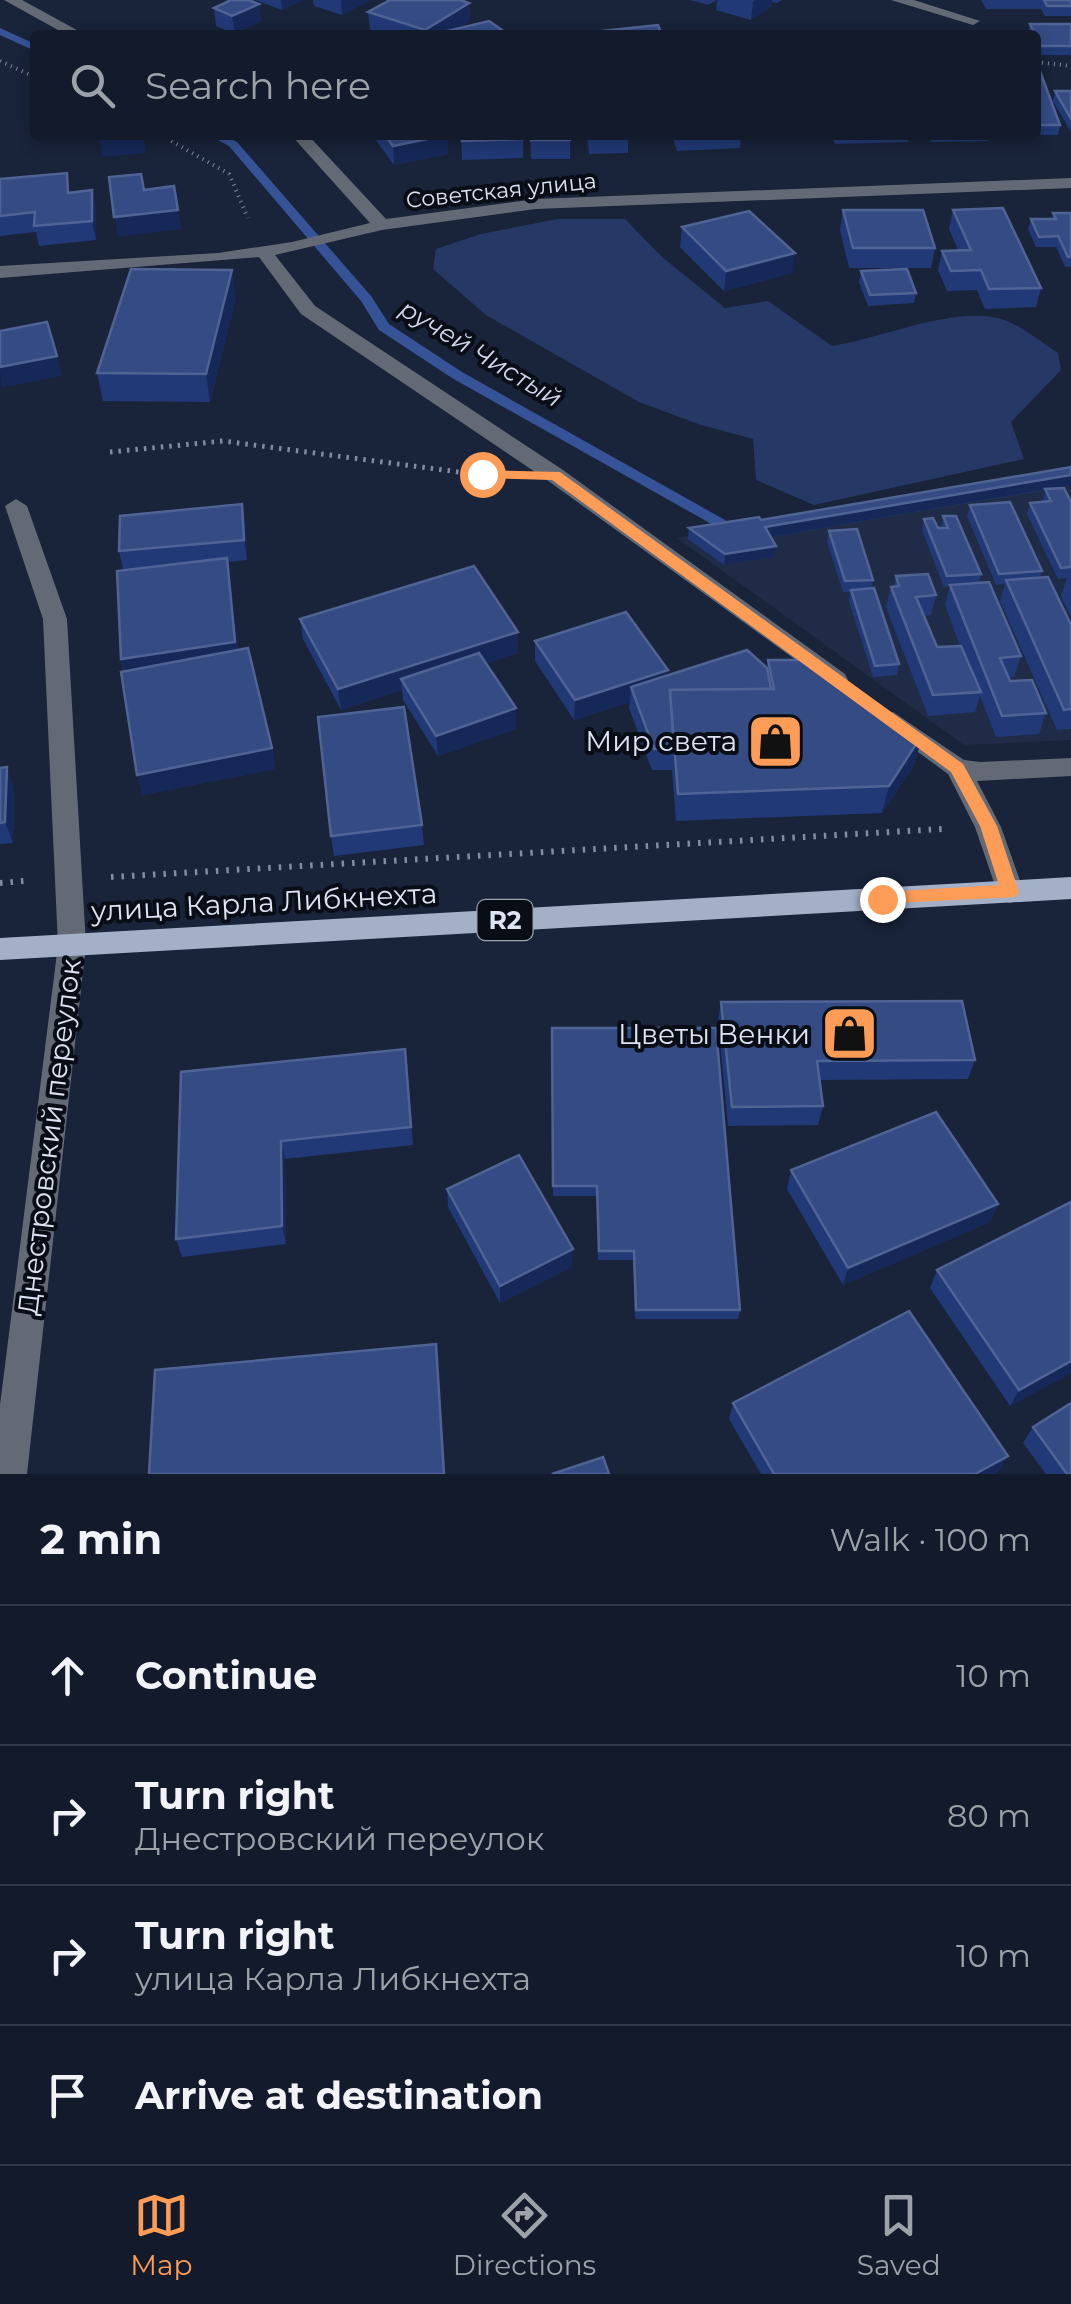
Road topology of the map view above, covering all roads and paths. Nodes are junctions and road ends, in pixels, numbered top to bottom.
1 (10, 0) edge
2 (898, 0) edge
3 (973, 21) dead end
4 (68, 30) edge
5 (0, 60) edge
6 (1041, 63) edge
7 (1071, 66) edge
8 (30, 75) edge
9 (170, 140) edge
10 (303, 140) edge
11 (1071, 183) edge
12 (373, 229) junction
13 (263, 251) junction
14 (0, 272) edge
15 (110, 452) dead end
16 (555, 475) junction
17 (16, 506) dead end
18 (1071, 767) edge
19 (957, 768) junction
20 (988, 826) junction
21 (66, 879) junction
22 (0, 882) edge
23 (1071, 888) edge
24 (1010, 892) junction
25 (72, 945) junction
26 (0, 950) edge
27 (9, 1474) edge

1 - 4 street
2 - 3 street
5 - 8 path
6 - 7 path
9 - 13 path
10 - 12 street
11 - 12 street, Советская улица
12 - 13 street, Советская улица
13 - 14 street, Советская улица
13 - 16 street
15 - 16 path
16 - 19 street
17 - 21 street, Днестровский переулок
18 - 19 street
19 - 20 street
20 - 21 path
20 - 24 street
21 - 22 path
21 - 25 street, Днестровский переулок
23 - 24 main road, улица Карла Либкнехта / R2
24 - 25 main road, улица Карла Либкнехта / R2
25 - 26 main road, улица Карла Либкнехта / R2
25 - 27 street, Днестровский переулок

